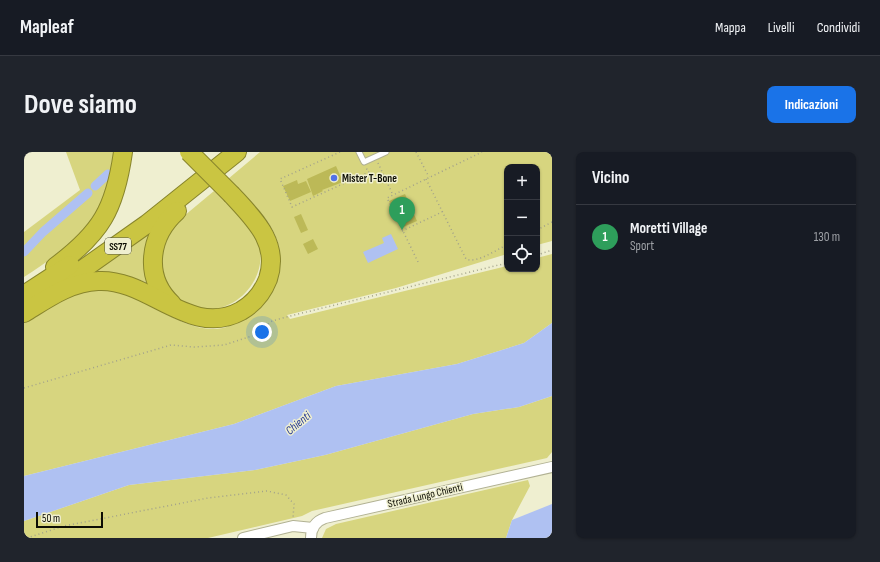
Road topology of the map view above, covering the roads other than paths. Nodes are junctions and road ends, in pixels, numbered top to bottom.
1 (123, 152) edge
2 (189, 152) edge
3 (218, 152) edge
4 (236, 152) edge
5 (247, 152) edge
6 (359, 152) edge
7 (386, 152) edge
8 (24, 287) edge
9 (24, 295) edge
10 (24, 308) edge
11 (177, 308) junction
12 (24, 313) edge
13 (552, 466) edge
14 (312, 533) edge
15 (243, 538) edge

1 - 8 highway
2 - 11 highway, bridge
3 - 9 highway, SS77
4 - 10 highway, SS77
5 - 11 highway
6 - 7 lane
11 - 12 highway
13 - 14 street, Strada Lungo Chienti
14 - 15 street

